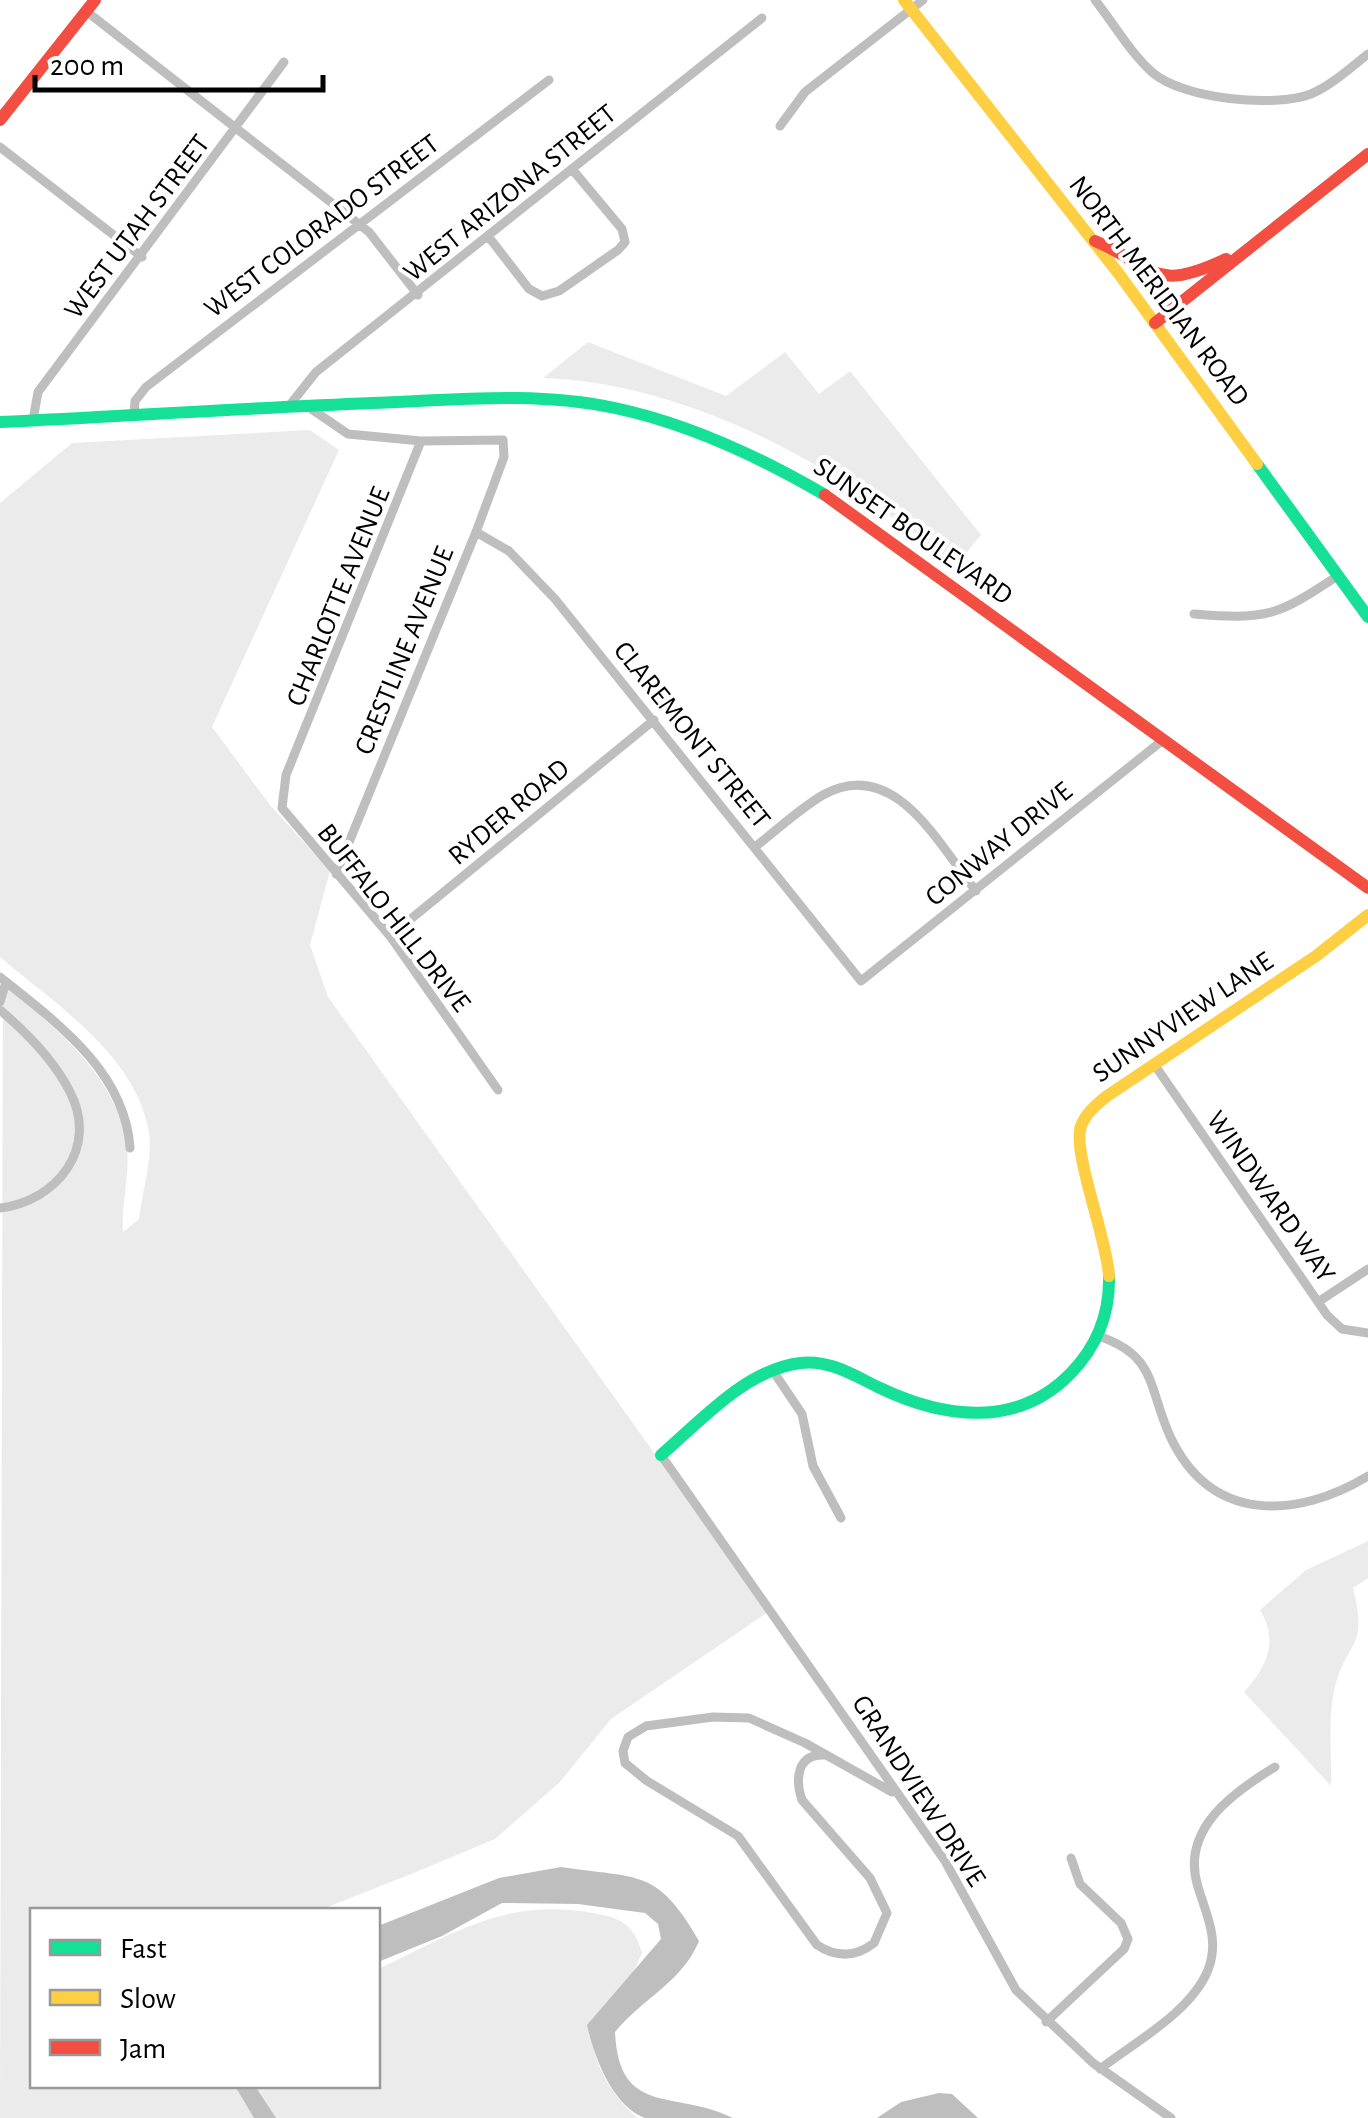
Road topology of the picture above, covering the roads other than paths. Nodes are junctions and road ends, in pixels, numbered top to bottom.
1 (72, 0) edge
2 (1096, 0) edge
3 (912, 3) edge
4 (91, 6) edge
5 (762, 18) dead end
6 (1368, 54) edge
7 (284, 62) dead end
8 (550, 80) dead end
9 (0, 120) edge
10 (780, 126) dead end
11 (235, 128) junction
12 (0, 147) edge
13 (1368, 154) edge
14 (572, 169) junction
15 (360, 224) junction
16 (488, 236) junction
17 (1093, 240) junction
18 (1248, 248) junction
19 (142, 257) junction
20 (418, 295) junction
21 (1155, 323) junction
22 (297, 405) junction
23 (134, 415) junction
24 (33, 420) junction
25 (0, 422) edge
26 (421, 441) junction
27 (476, 532) junction
28 (1339, 575) junction
29 (1194, 614) dead end
30 (1368, 616) edge
31 (654, 720) junction
32 (1163, 740) junction
33 (291, 766) joint
34 (755, 847) junction
35 (336, 874) junction
36 (1368, 888) edge
37 (976, 891) junction
38 (1368, 915) edge
39 (390, 936) junction
40 (3, 979) edge
41 (860, 981) joint
42 (0, 1006) edge
43 (1154, 1064) junction
44 (498, 1090) dead end
45 (130, 1148) dead end
46 (0, 1208) edge
47 (1368, 1268) edge
48 (1318, 1302) junction
49 (1368, 1333) edge
50 (1098, 1336) junction
51 (773, 1371) junction
52 (661, 1455) joint
53 (1368, 1476) edge
54 (841, 1518) dead end
55 (824, 1755) junction
56 (1275, 1767) dead end
57 (892, 1792) junction
58 (1072, 1858) dead end
59 (1046, 2022) junction
60 (1100, 2069) junction
61 (1170, 2118) edge

1 - 4 main road
2 - 6 street
3 - 10 street
3 - 17 main road, NORTH MERIDIAN ROAD
4 - 9 main road
4 - 11 street
5 - 14 street, WEST ARIZONA STREET
7 - 11 street, WEST UTAH STREET
8 - 15 street, WEST COLORADO STREET
11 - 15 street
11 - 19 street, WEST UTAH STREET
12 - 19 street
13 - 18 main road
14 - 16 street, WEST ARIZONA STREET
14 - 16 street
15 - 20 street
15 - 23 street, WEST COLORADO STREET
16 - 20 street, WEST ARIZONA STREET
17 - 18 main road
17 - 21 main road, NORTH MERIDIAN ROAD
18 - 21 main road
19 - 24 street, WEST UTAH STREET
20 - 22 street, WEST ARIZONA STREET
21 - 28 main road, NORTH MERIDIAN ROAD
22 - 23 main road, SUNSET BOULEVARD
22 - 26 street
22 - 32 main road, SUNSET BOULEVARD
23 - 24 main road, SUNSET BOULEVARD
24 - 25 main road, SUNSET BOULEVARD
26 - 27 street, CRESTLINE AVENUE
26 - 33 street, CHARLOTTE AVENUE
27 - 31 street, CLAREMONT STREET
27 - 35 street, CRESTLINE AVENUE
28 - 29 street
28 - 30 main road, NORTH MERIDIAN ROAD
31 - 34 street, CLAREMONT STREET
31 - 39 street, RYDER ROAD
32 - 36 main road, SUNSET BOULEVARD
32 - 37 street, CONWAY DRIVE
33 - 35 street, BUFFALO HILL DRIVE
34 - 37 street
34 - 41 street, CLAREMONT STREET
35 - 39 street, BUFFALO HILL DRIVE
37 - 41 street, CONWAY DRIVE
38 - 43 main road, SUNNYVIEW LANE
39 - 44 street, BUFFALO HILL DRIVE
40 - 42 street
40 - 45 street
42 - 46 street
43 - 48 street, WINDWARD WAY
43 - 50 main road, SUNNYVIEW LANE
47 - 48 street
48 - 49 street, WINDWARD WAY
50 - 51 main road, SUNNYVIEW LANE
50 - 53 street
51 - 52 main road, SUNNYVIEW LANE
51 - 54 street
52 - 57 street, GRANDVIEW DRIVE
55 - 55 street
55 - 57 street
56 - 60 street
57 - 59 street, GRANDVIEW DRIVE
58 - 59 street
59 - 60 street, GRANDVIEW DRIVE
60 - 61 street, GRANDVIEW DRIVE

